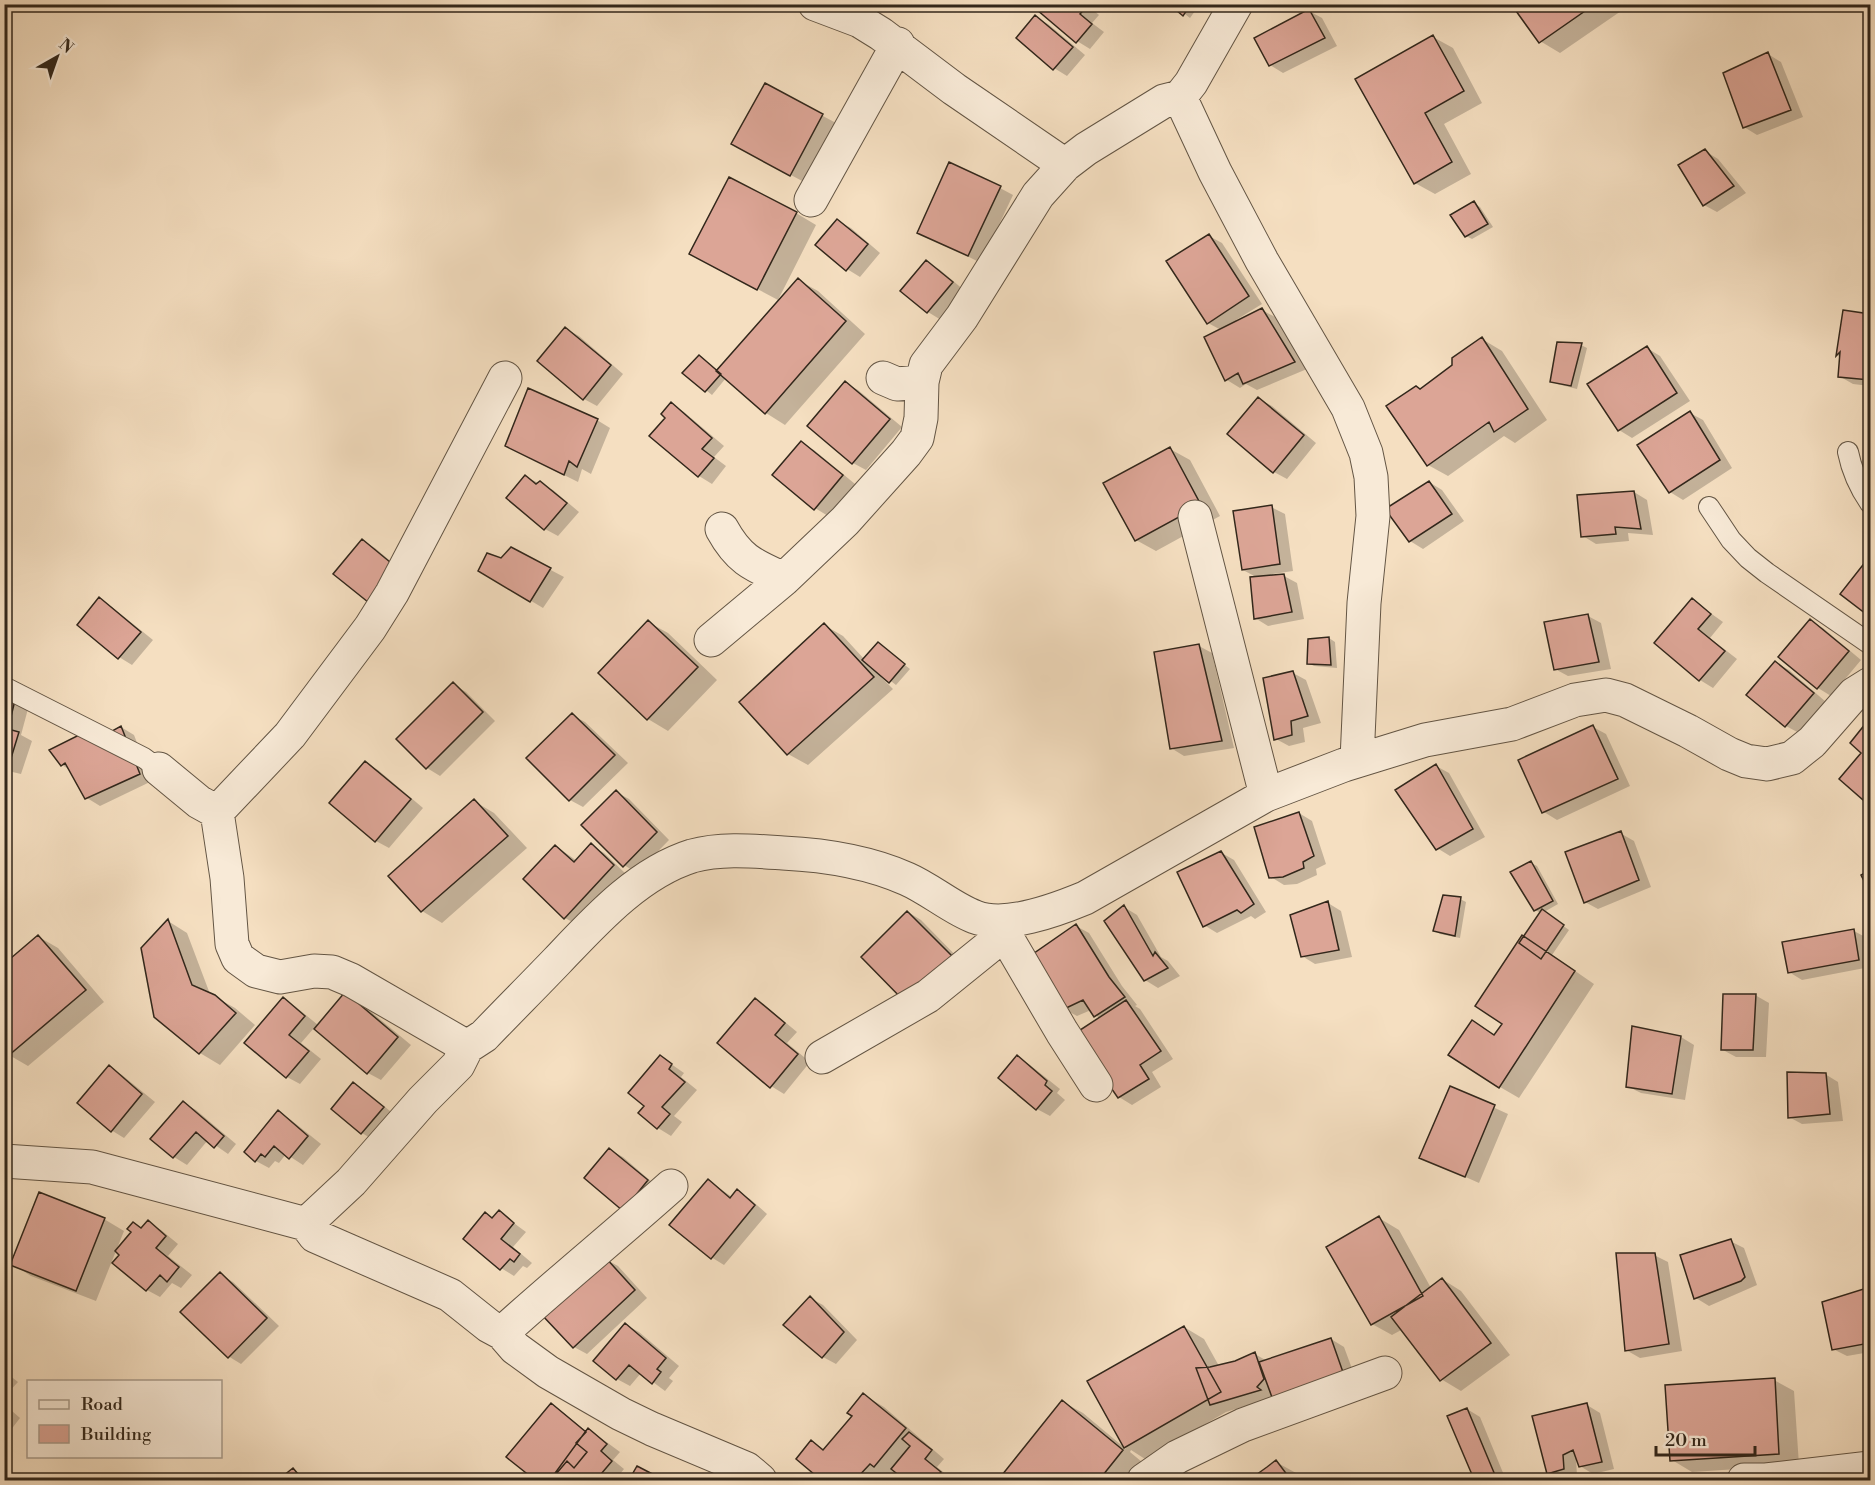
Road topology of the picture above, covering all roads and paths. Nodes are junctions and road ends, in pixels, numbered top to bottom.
1 (815, 4) edge
2 (1236, 4) edge
3 (898, 44) junction
4 (1180, 97) junction
5 (1065, 165) junction
6 (811, 200) dead end
7 (505, 378) dead end
8 (884, 378) dead end
9 (922, 382) junction
10 (1848, 452) dead end
11 (1870, 503) edge
12 (1709, 507) dead end
13 (1195, 517) dead end
14 (722, 529) dead end
15 (784, 579) junction
16 (711, 640) dead end
17 (1870, 644) edge
18 (1870, 684) edge
19 (4, 687) edge
20 (1357, 760) junction
21 (159, 769) joint
22 (1266, 795) junction
23 (217, 812) junction
24 (1001, 927) junction
25 (467, 1047) junction
26 (822, 1057) dead end
27 (1096, 1085) dead end
28 (4, 1161) edge
29 (671, 1186) dead end
30 (306, 1224) junction
31 (502, 1333) junction
32 (1385, 1373) dead end
33 (1870, 1468) edge
34 (749, 1477) edge
35 (1144, 1480) edge
36 (1746, 1480) edge

1 - 3 street
2 - 4 street
3 - 5 street
3 - 6 street
4 - 5 street
4 - 20 street
5 - 9 street
7 - 23 street
8 - 9 street
9 - 15 street
10 - 11 lane
12 - 17 lane
13 - 22 street
14 - 15 street
15 - 16 street
18 - 20 street
19 - 21 lane
20 - 22 street
21 - 23 street
22 - 24 street
23 - 25 street
24 - 25 street
24 - 26 street
24 - 27 street
25 - 30 street
28 - 30 street
29 - 31 street
30 - 31 street
31 - 34 street
32 - 35 street
33 - 36 street

